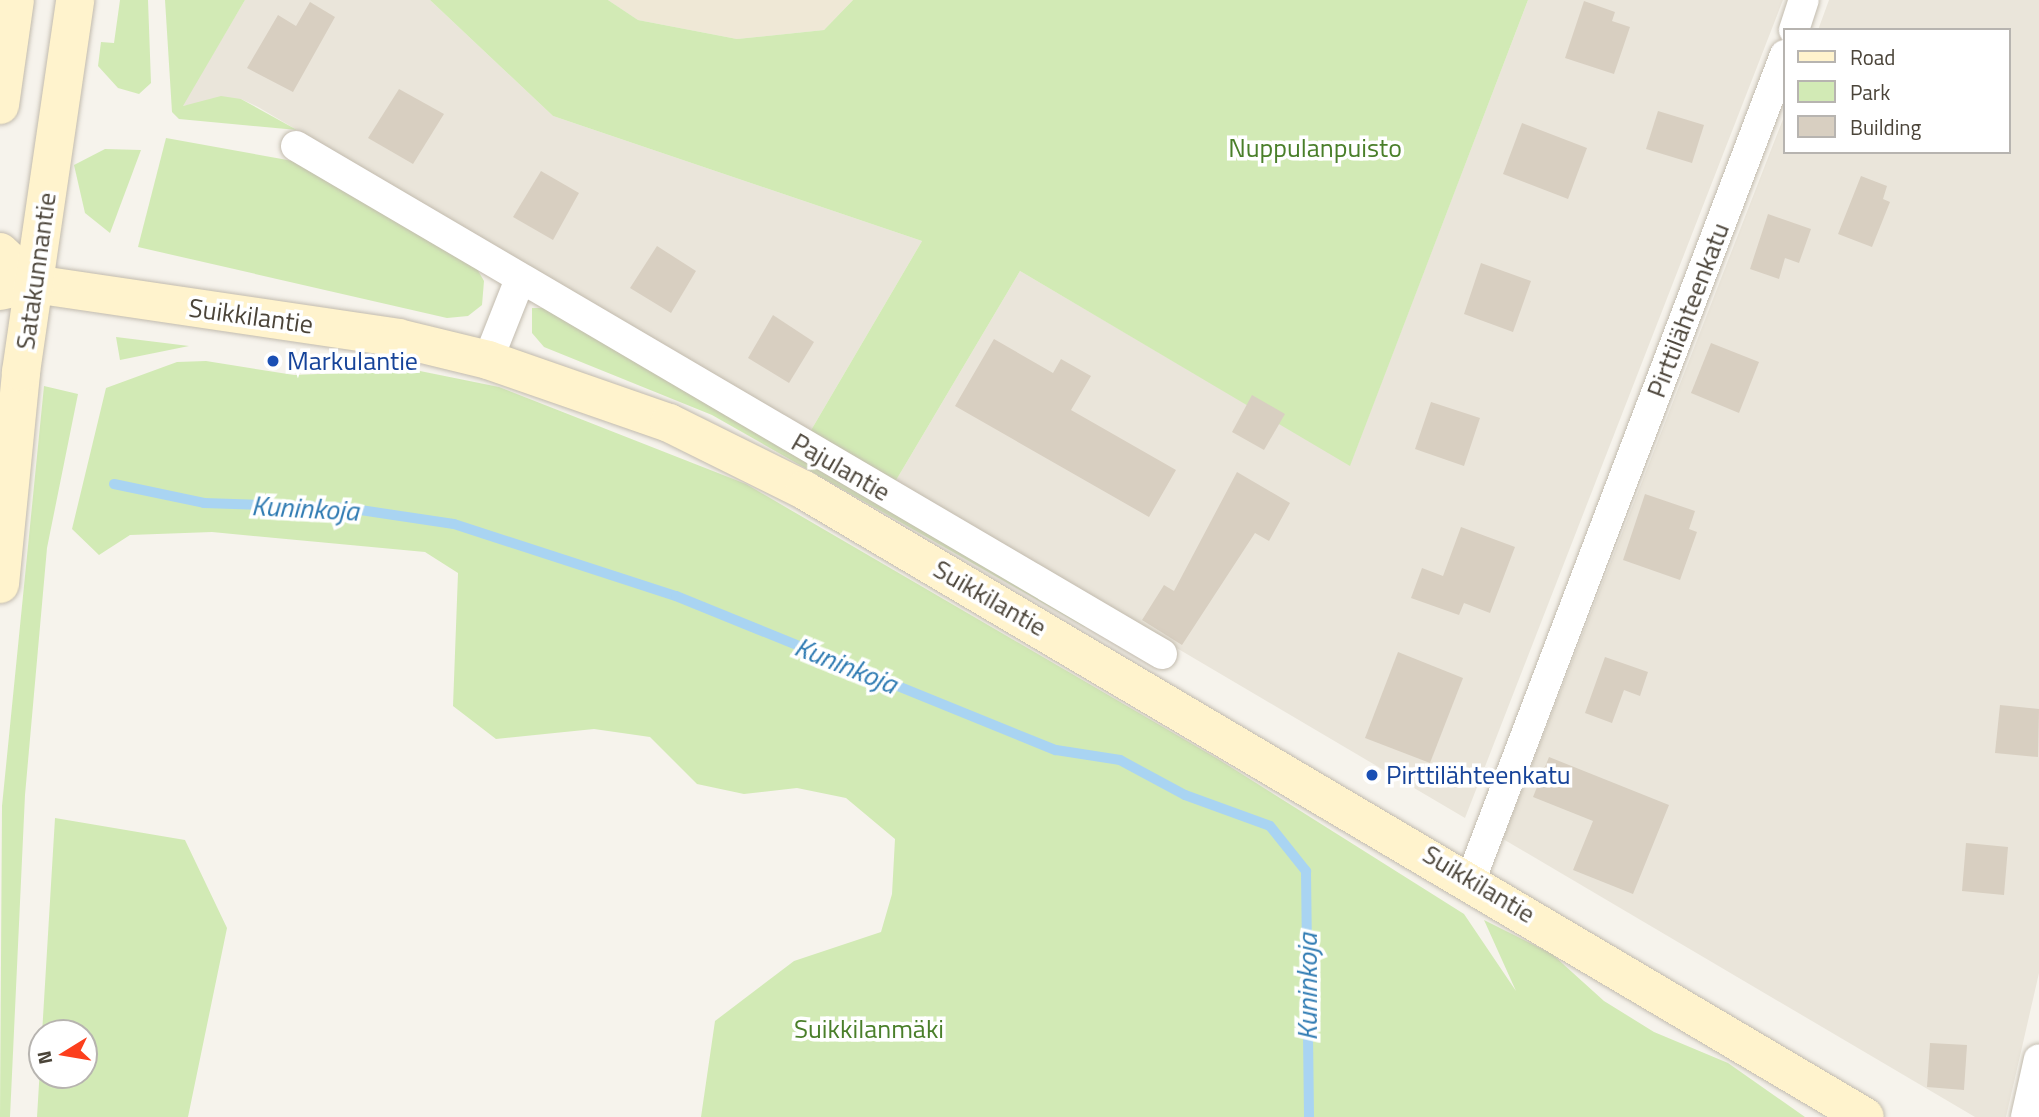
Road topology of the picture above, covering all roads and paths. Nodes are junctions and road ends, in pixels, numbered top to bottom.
1 (15, 0) edge
2 (75, 0) edge
3 (1804, 0) edge
4 (1795, 28) edge
5 (1784, 58) edge
6 (0, 105) edge
7 (296, 146) dead end
8 (0, 252) edge
9 (520, 279) junction
10 (17, 288) edge
11 (488, 360) junction
12 (0, 584) edge
13 (1163, 654) dead end
14 (1471, 879) junction
15 (2039, 1059) edge
16 (1865, 1117) edge
17 (2026, 1117) edge

1 - 6 main road
2 - 10 main road, Satakunnantie
3 - 4 street
5 - 14 street, Pirttilähteenkatu
7 - 9 street, Pajulantie
8 - 10 main road
9 - 11 street
9 - 13 street, Pajulantie
10 - 11 main road, Suikkilantie
10 - 12 main road, Satakunnantie
11 - 14 main road, Suikkilantie
14 - 16 main road, Suikkilantie
15 - 17 street

